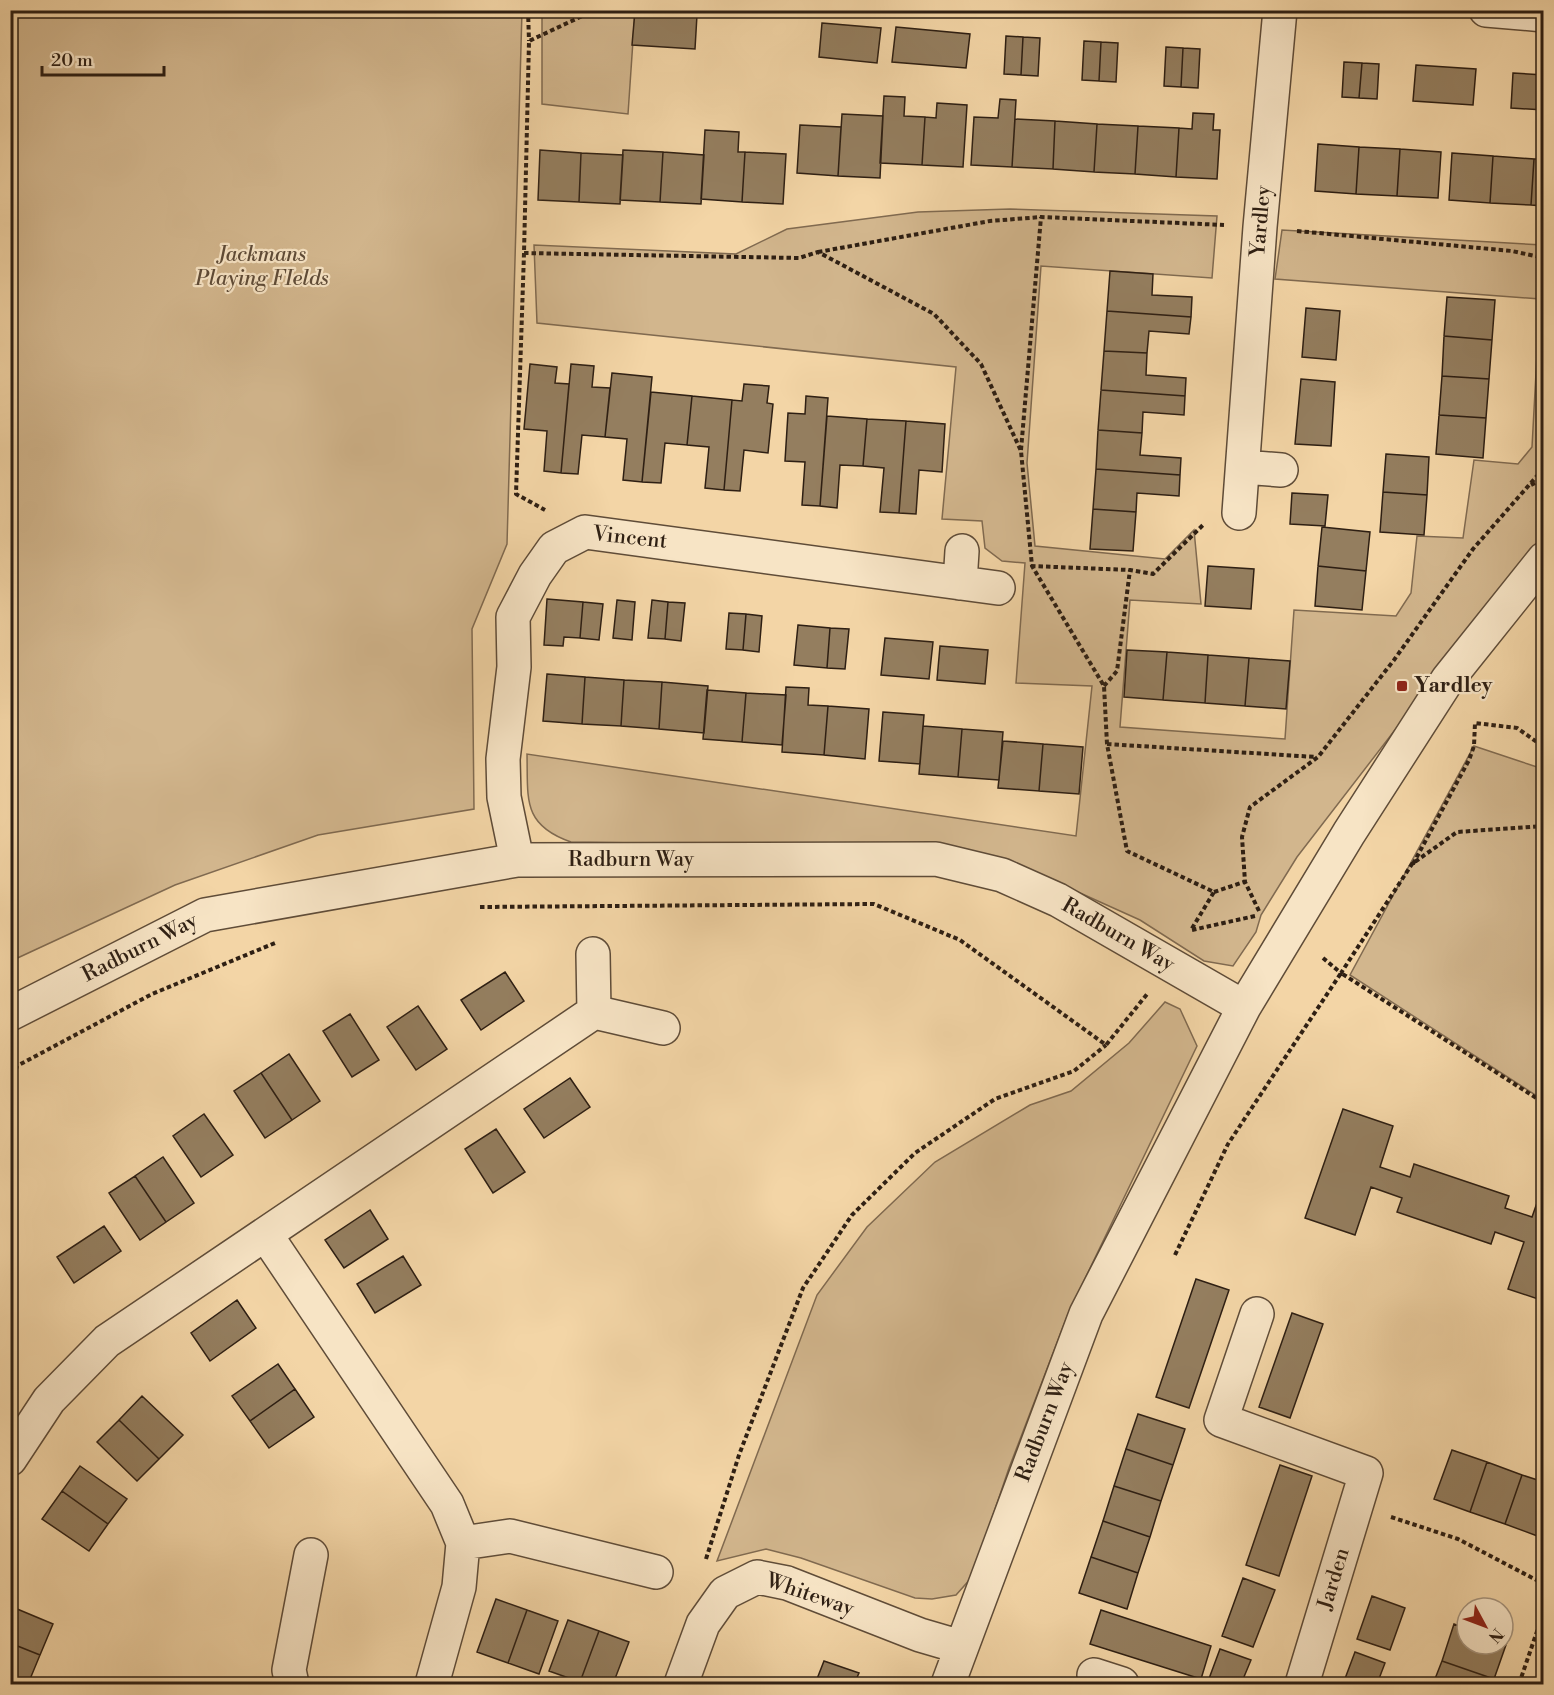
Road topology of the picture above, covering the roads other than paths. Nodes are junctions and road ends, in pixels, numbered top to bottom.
1 (1280, 10) edge
2 (1486, 10) edge
3 (1544, 15) edge
4 (1243, 467) junction
5 (1281, 470) dead end
6 (1239, 513) road end
7 (962, 551) dead end
8 (1544, 559) edge
9 (960, 583) junction
10 (998, 588) road end
11 (517, 860) junction
12 (593, 954) dead end
13 (1244, 1007) junction
14 (594, 1012) junction
15 (10, 1014) edge
16 (663, 1028) dead end
17 (267, 1235) junction
18 (1257, 1314) dead end
19 (10, 1459) edge
20 (463, 1543) junction
21 (311, 1555) dead end
22 (656, 1572) dead end
23 (960, 1647) junction
24 (292, 1684) edge
25 (432, 1684) edge
26 (681, 1684) edge
27 (948, 1684) edge
28 (1302, 1684) edge

1 - 4 street, Yardley
2 - 3 street
4 - 5 street
4 - 6 street, Yardley
7 - 9 street
8 - 13 street, Radburn Way
9 - 10 street, Vincent
9 - 11 street, Vincent
11 - 13 street, Radburn Way
11 - 15 street, Radburn Way
12 - 14 street
13 - 23 street, Radburn Way
14 - 16 street
14 - 17 street
17 - 19 street
17 - 20 street
18 - 28 street, Jarden
20 - 22 street
20 - 25 street
21 - 24 street
23 - 26 street, Whiteway
23 - 27 street, Radburn Way

